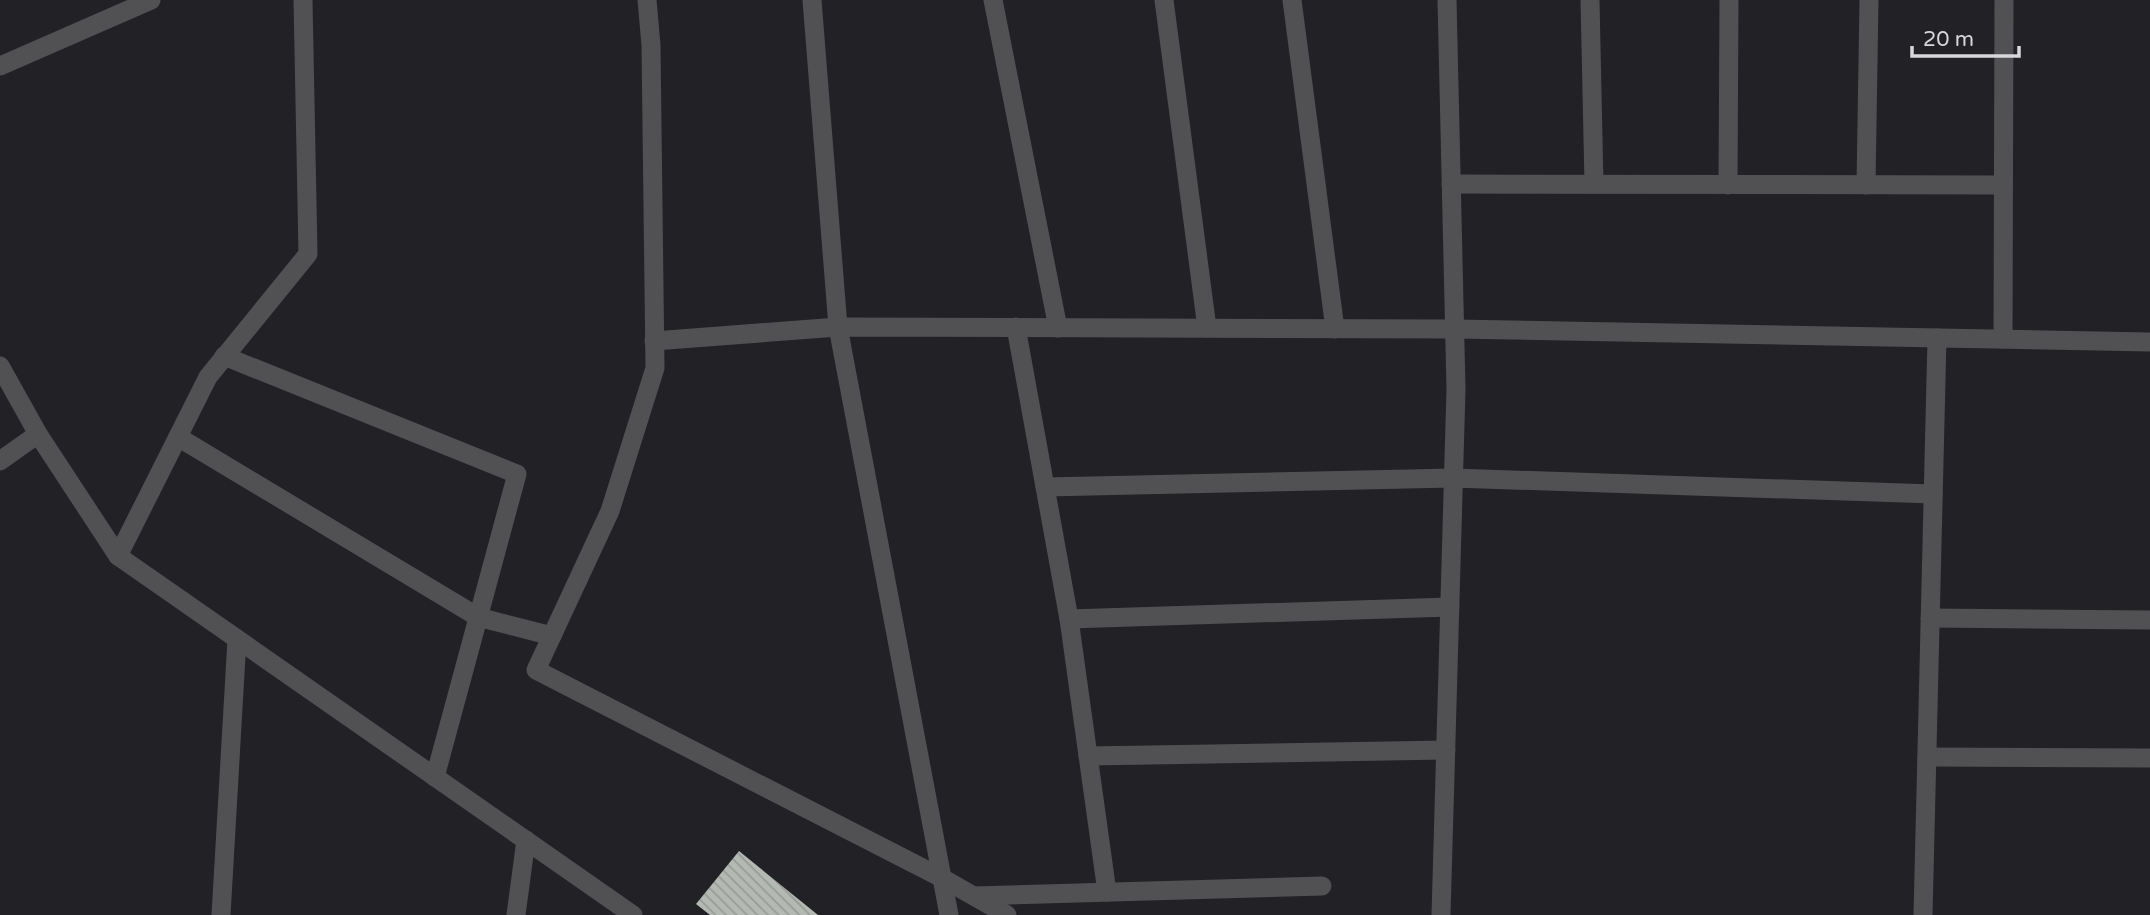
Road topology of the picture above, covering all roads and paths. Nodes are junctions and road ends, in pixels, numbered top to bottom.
1 (151, 0) edge
2 (303, 0) edge
3 (647, 0) edge
4 (812, 0) edge
5 (993, 0) edge
6 (1164, 0) edge
7 (1292, 0) edge
8 (1447, 0) edge
9 (1590, 0) edge
10 (1729, 0) edge
11 (1870, 0) edge
12 (2004, 0) edge
13 (0, 66) edge
14 (1451, 184) junction
15 (1594, 184) junction
16 (1728, 185) junction
17 (1866, 185) junction
18 (2003, 185) junction
19 (838, 327) junction
20 (1016, 327) junction
21 (1058, 328) junction
22 (1206, 328) junction
23 (1335, 329) junction
24 (1455, 329) junction
25 (1937, 338) junction
26 (2003, 339) junction
27 (654, 341) junction
28 (2150, 342) edge
29 (224, 356) junction
30 (0, 366) edge
31 (38, 433) junction
32 (178, 437) junction
33 (0, 461) edge
34 (1453, 478) junction
35 (1045, 487) junction
36 (1933, 494) junction
37 (118, 556) junction
38 (1450, 607) junction
39 (478, 617) junction
40 (1930, 618) junction
41 (1069, 619) junction
42 (2150, 620) edge
43 (552, 636) junction
44 (237, 639) junction
45 (1446, 750) junction
46 (1088, 756) junction
47 (1927, 757) junction
48 (2150, 758) edge
49 (435, 777) junction
50 (526, 840) junction
51 (942, 878) junction
52 (1322, 886) dead end
53 (1107, 892) junction
54 (973, 895) junction
55 (221, 915) edge
56 (516, 915) edge
57 (633, 915) edge
58 (949, 915) edge
59 (1007, 915) edge
60 (1441, 915) edge
61 (1923, 915) edge

1 - 13 street
2 - 29 street
3 - 27 street
4 - 19 street
5 - 21 street
6 - 22 street
7 - 23 street
8 - 14 street
9 - 15 street
10 - 16 street
11 - 17 street
12 - 18 street
14 - 15 street
14 - 24 street
15 - 16 street
16 - 17 street
17 - 18 street
18 - 26 street
19 - 20 street
19 - 27 street
19 - 51 street
20 - 21 street
20 - 35 street
21 - 22 street
22 - 23 street
23 - 24 street
24 - 25 street
24 - 34 street
25 - 26 street
25 - 36 street
26 - 28 street
27 - 43 street
29 - 32 street
29 - 39 street
30 - 31 street
31 - 33 street
31 - 37 street
32 - 37 street
32 - 39 street
34 - 35 street
34 - 36 street
34 - 38 street
35 - 41 street
36 - 40 street
37 - 44 street
38 - 41 street
38 - 45 street
39 - 43 street
39 - 49 street
40 - 42 street
40 - 47 street
41 - 46 street
43 - 51 street
44 - 49 street
44 - 55 street
45 - 46 street
45 - 60 street
46 - 53 street
47 - 48 street
47 - 61 street
49 - 50 street
50 - 56 street
50 - 57 street
51 - 54 street
51 - 58 street
52 - 53 street
53 - 54 street
54 - 59 street

